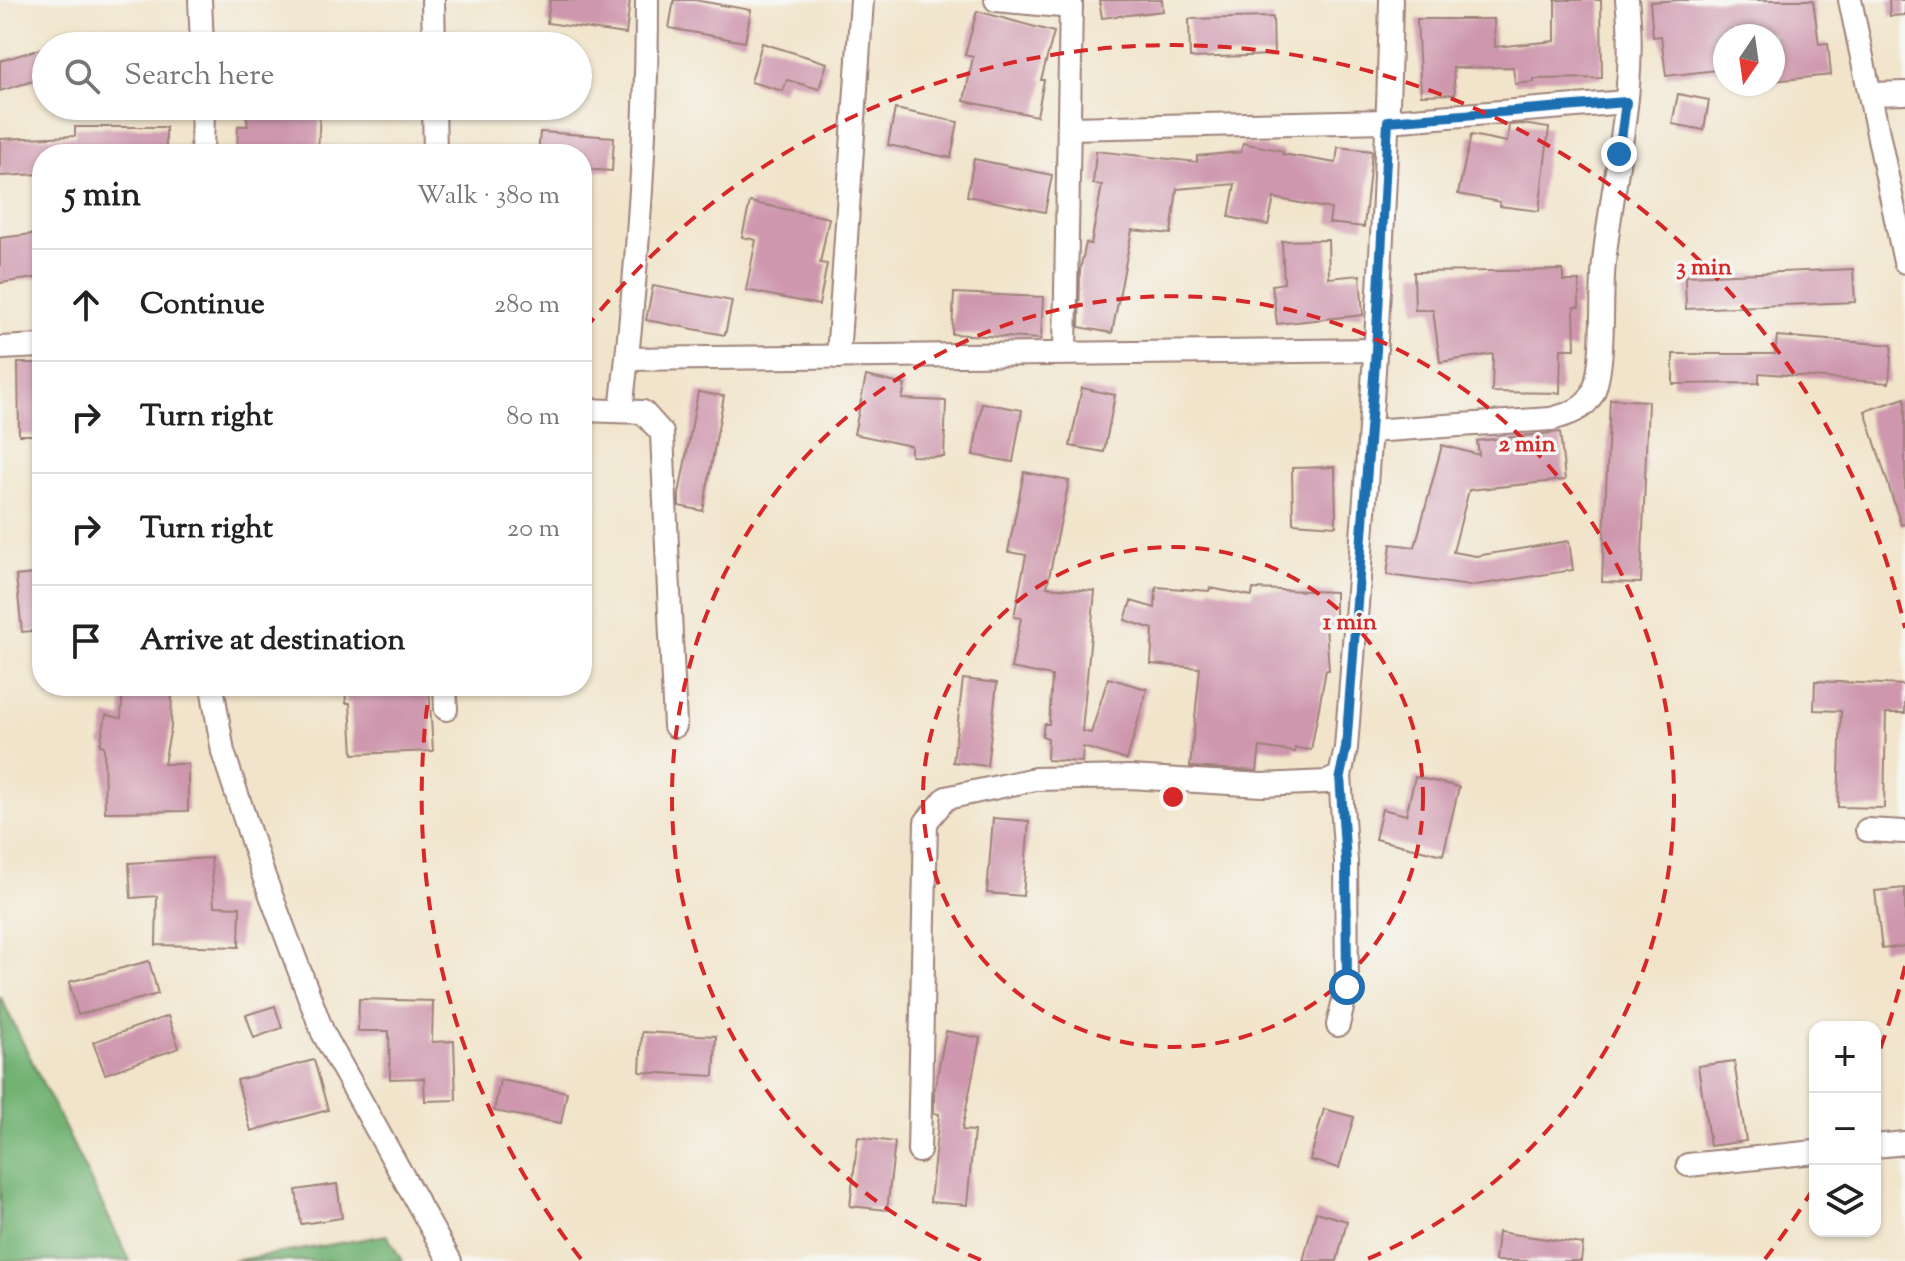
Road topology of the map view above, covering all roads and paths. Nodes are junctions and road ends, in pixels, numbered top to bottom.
1 (200, 0) edge
2 (433, 0) edge
3 (647, 0) edge
4 (862, 0) edge
5 (996, 0) edge
6 (1391, 0) edge
7 (1627, 0) edge
8 (1850, 0) edge
9 (1071, 4) edge
10 (201, 32) edge
11 (434, 32) edge
12 (1905, 93) edge
13 (1871, 94) junction
14 (1626, 102) junction
15 (203, 120) edge
16 (434, 120) edge
17 (1388, 121) junction
18 (1069, 128) junction
19 (202, 144) edge
20 (435, 144) edge
21 (1905, 262) edge
22 (32, 346) edge
23 (0, 348) edge
24 (1376, 350) junction
25 (1065, 352) junction
26 (838, 357) junction
27 (627, 359) junction
28 (592, 410) edge
29 (621, 411) junction
30 (1370, 431) junction
31 (214, 696) edge
32 (445, 696) edge
33 (446, 709) dead end
34 (675, 726) dead end
35 (1340, 776) junction
36 (1867, 830) dead end
37 (1905, 832) edge
38 (1338, 1025) dead end
39 (1905, 1143) edge
40 (1881, 1145) edge
41 (919, 1151) dead end
42 (1809, 1153) edge
43 (1688, 1165) dead end
44 (450, 1261) edge

1 - 10 street
2 - 11 street
3 - 27 street
4 - 26 street
5 - 9 street
6 - 17 street
7 - 14 street
8 - 13 street
9 - 18 street
12 - 13 street
13 - 21 street
14 - 17 street
14 - 30 street
15 - 19 street
16 - 20 street
17 - 18 street
17 - 24 street
18 - 25 street
22 - 23 street
24 - 25 street
24 - 30 street
25 - 26 street
26 - 27 street
27 - 29 street
28 - 29 street
29 - 34 street
30 - 35 street
31 - 44 street
32 - 33 street
35 - 38 street
35 - 41 street
36 - 37 street
39 - 40 street
42 - 43 street

